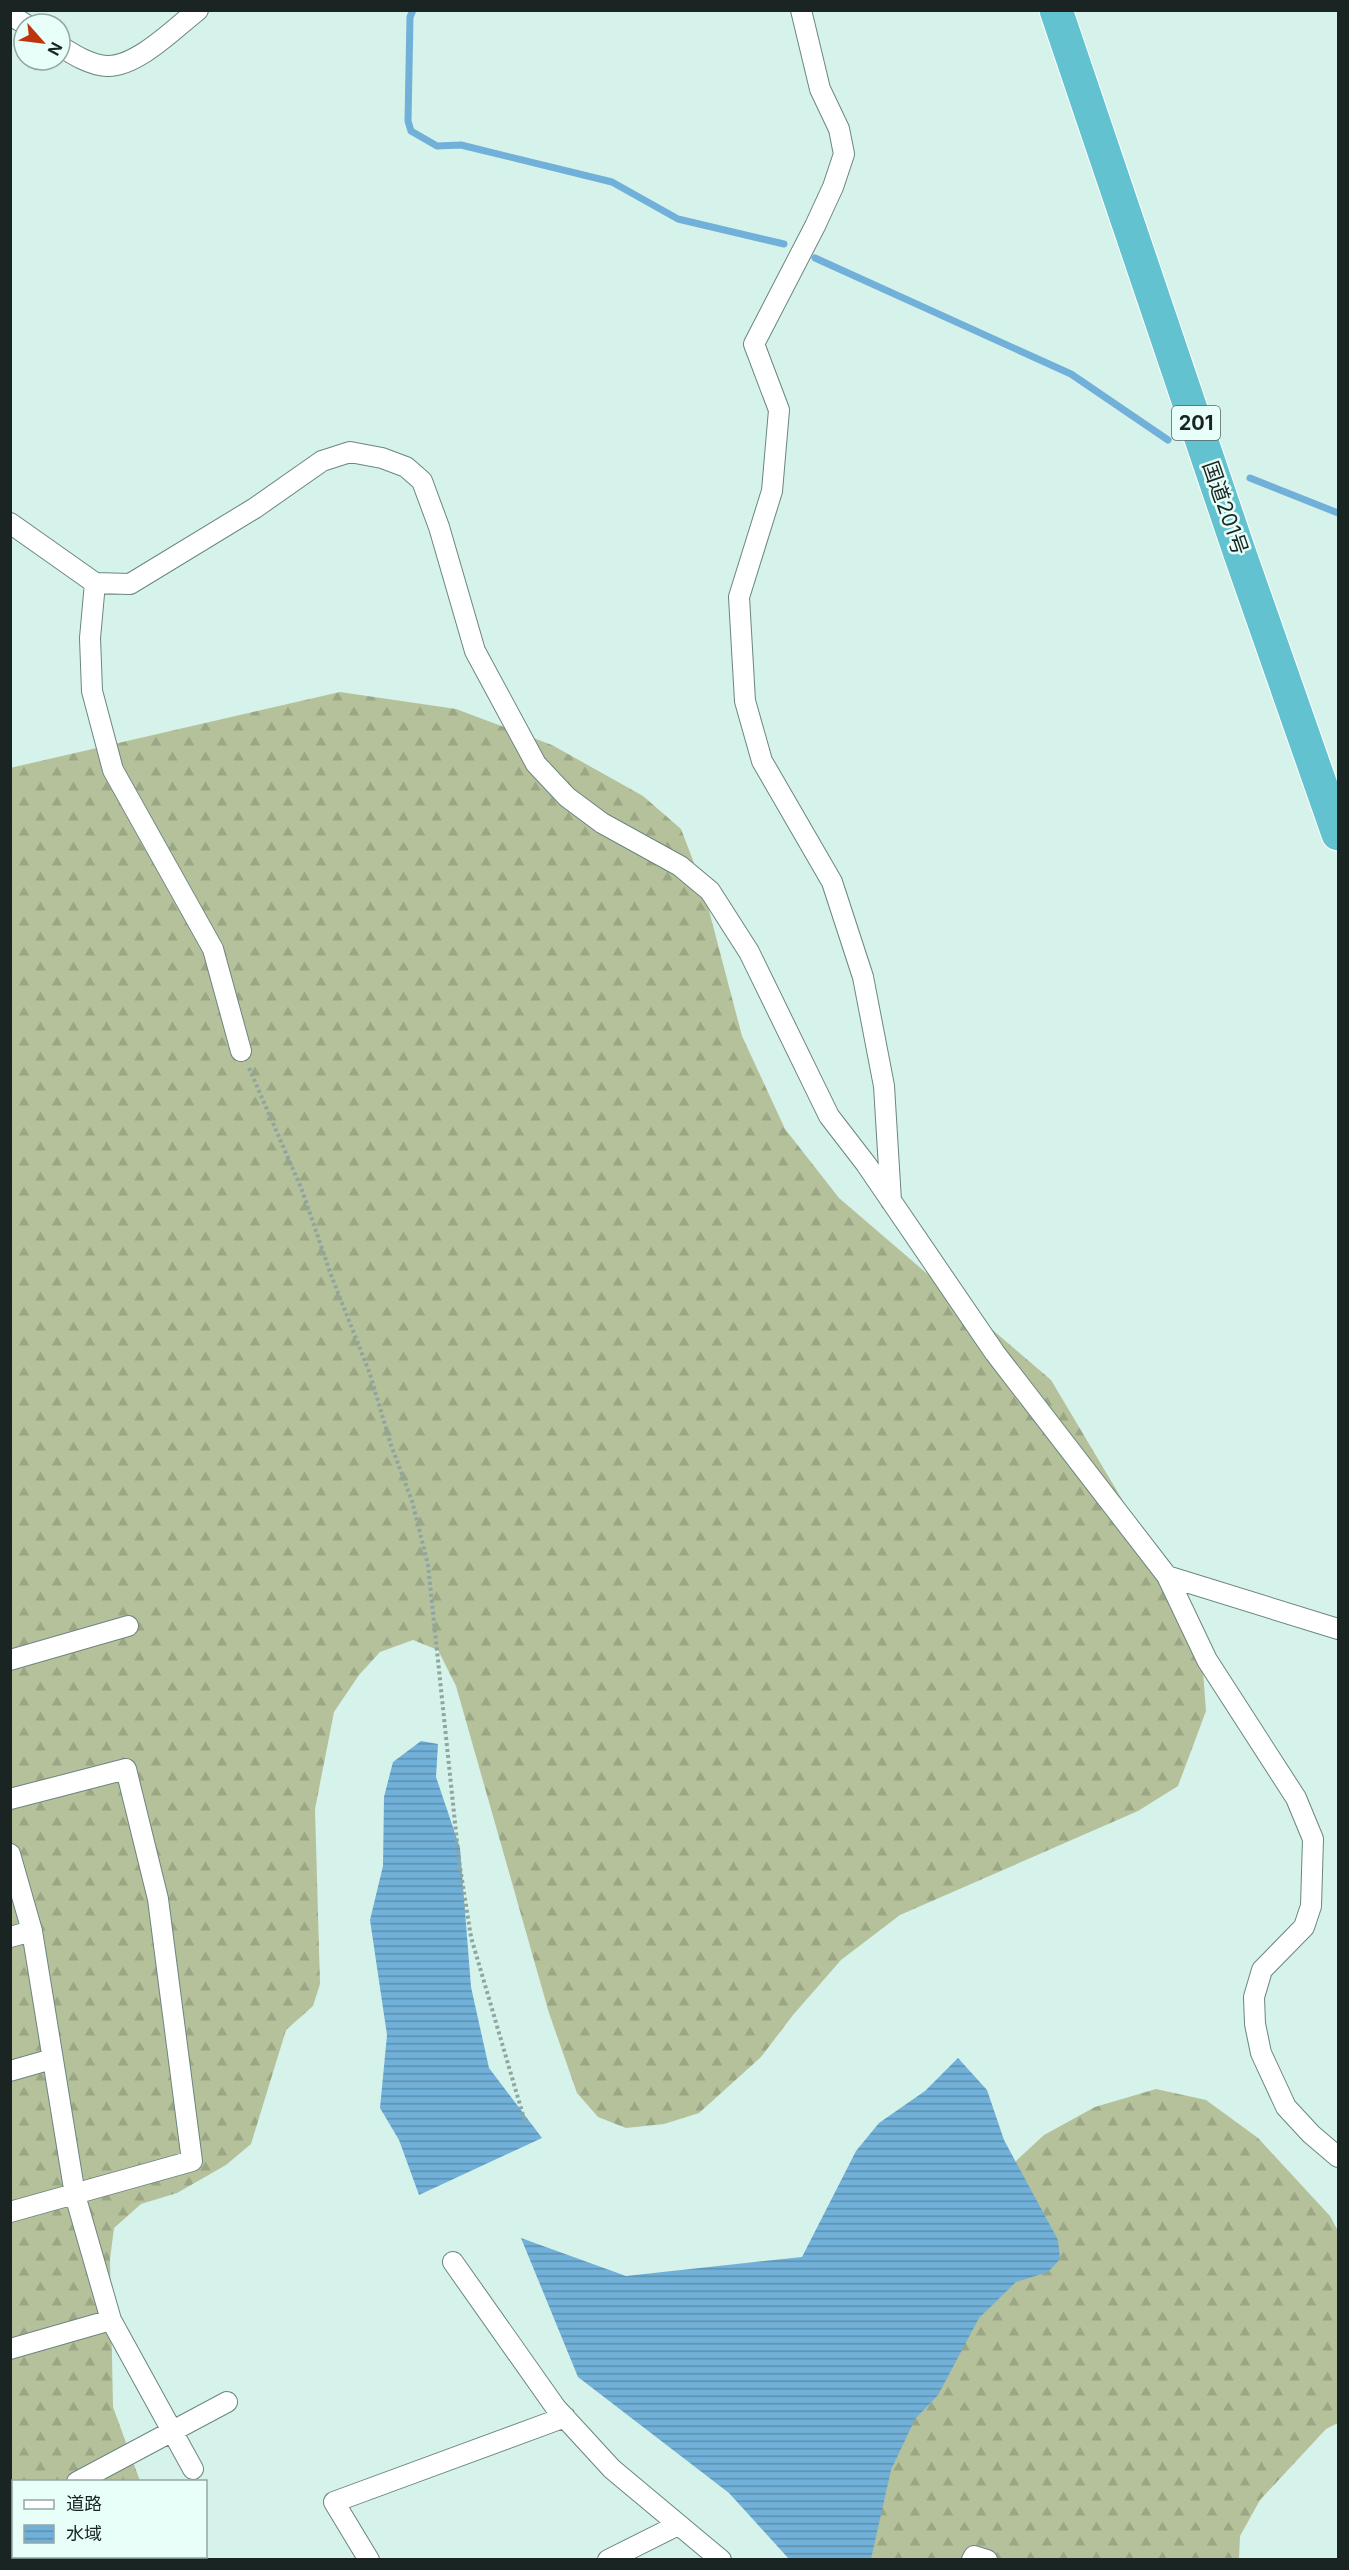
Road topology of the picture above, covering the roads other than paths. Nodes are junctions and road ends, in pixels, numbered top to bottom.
1 (198, 10) edge
2 (801, 10) edge
3 (1056, 10) edge
4 (72, 54) edge
5 (10, 523) edge
6 (95, 584) junction
7 (1338, 834) edge
8 (241, 1051) road end
9 (891, 1201) junction
10 (1167, 1576) junction
11 (128, 1626) dead end
12 (1338, 1629) edge
13 (10, 1659) edge
14 (10, 1799) edge
15 (10, 1854) edge
16 (32, 1931) junction
17 (10, 1937) edge
18 (52, 2059) junction
19 (10, 2071) edge
20 (1338, 2157) edge
21 (75, 2195) junction
22 (10, 2212) edge
23 (453, 2262) dead end
24 (111, 2320) junction
25 (10, 2349) edge
26 (227, 2402) dead end
27 (565, 2417) junction
28 (172, 2431) junction
29 (193, 2469) dead end
30 (78, 2480) edge
31 (678, 2525) junction
32 (369, 2559) edge
33 (608, 2559) edge
34 (721, 2559) edge
35 (972, 2559) edge
36 (987, 2559) edge

1 - 4 street
2 - 9 street
3 - 7 highway, 国道201号 / 201
5 - 6 street
6 - 8 street
6 - 9 street
9 - 10 street
10 - 12 street
10 - 20 street
11 - 13 street
14 - 21 street
15 - 16 street
16 - 17 street
16 - 18 street
18 - 19 street
18 - 21 street
21 - 22 street
21 - 24 street
23 - 27 street
24 - 25 street
24 - 28 street
26 - 28 street
27 - 31 street
27 - 32 street
28 - 29 street
28 - 30 street
31 - 33 street
31 - 34 street
35 - 36 street

